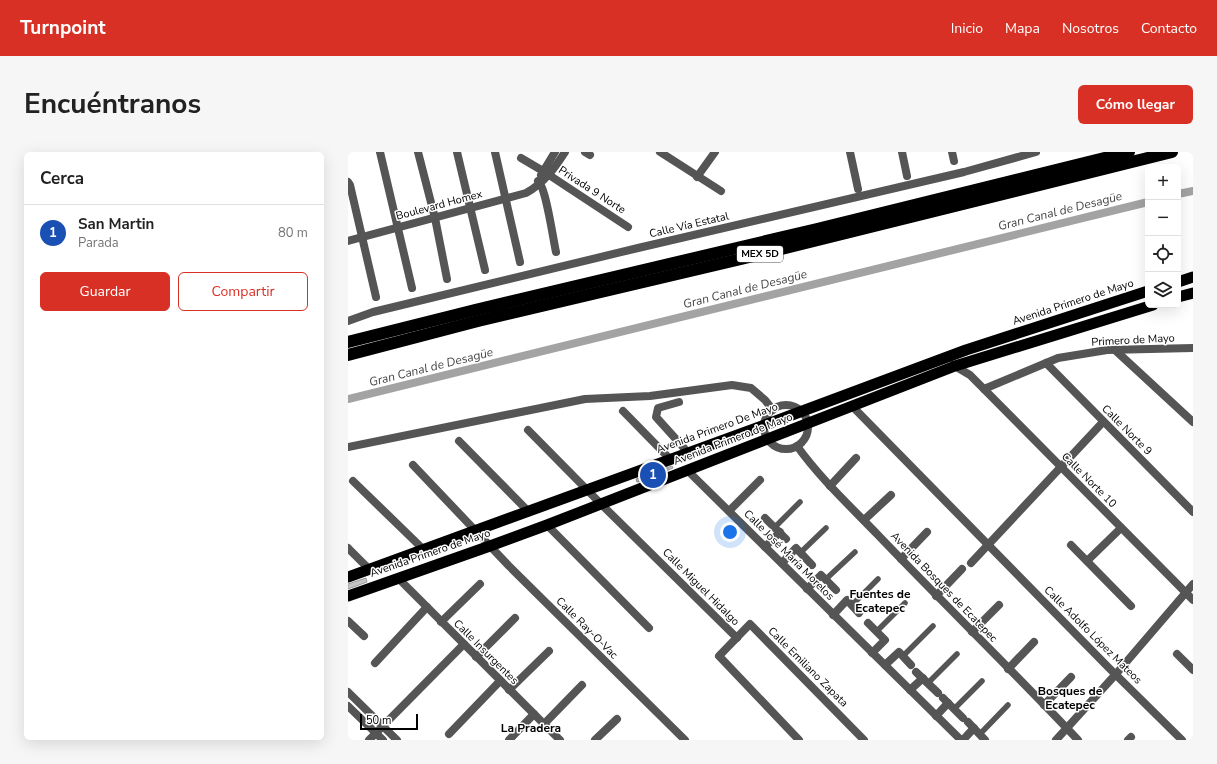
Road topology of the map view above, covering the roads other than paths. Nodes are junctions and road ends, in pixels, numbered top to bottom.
1 (380, 152) edge
2 (418, 152) edge
3 (456, 152) edge
4 (496, 152) edge
5 (555, 152) edge
6 (565, 152) edge
7 (660, 152) edge
8 (715, 152) edge
9 (850, 152) edge
10 (902, 152) edge
11 (952, 152) edge
12 (1036, 152) edge
13 (1128, 152) edge
14 (1172, 152) edge
15 (521, 158) dead end
16 (954, 161) dead end
17 (546, 173) junction
18 (907, 176) dead end
19 (697, 177) junction
20 (348, 182) edge
21 (539, 182) junction
22 (858, 189) dead end
23 (720, 191) dead end
24 (506, 199) junction
25 (470, 207) junction
26 (435, 218) junction
27 (628, 226) dead end
28 (397, 227) junction
29 (362, 237) junction
30 (348, 240) edge
31 (556, 252) dead end
32 (520, 262) dead end
33 (485, 270) dead end
34 (1193, 277) edge
35 (448, 279) dead end
36 (1181, 281) edge
37 (412, 288) dead end
38 (1145, 292) edge
39 (1193, 293) edge
40 (1181, 296) edge
41 (376, 297) dead end
42 (1145, 307) edge
43 (348, 321) edge
44 (1006, 338) joint
45 (348, 342) edge
46 (1193, 348) edge
47 (966, 350) junction
48 (1115, 350) junction
49 (348, 355) edge
50 (948, 356) junction
51 (968, 362) junction
52 (1046, 362) junction
53 (954, 366) junction
54 (970, 375) junction
55 (984, 389) junction
56 (679, 402) dead end
57 (852, 406) junction
58 (773, 410) junction
59 (623, 411) dead end
60 (801, 411) junction
61 (1103, 422) junction
62 (1193, 422) edge
63 (808, 424) junction
64 (765, 425) junction
65 (528, 430) dead end
66 (768, 439) junction
67 (459, 441) dead end
68 (797, 446) junction
69 (348, 447) edge
70 (686, 453) junction
71 (856, 458) dead end
72 (670, 459) junction
73 (413, 465) dead end
74 (1061, 467) junction
75 (687, 470) junction
76 (760, 480) dead end
77 (353, 481) dead end
78 (830, 486) junction
79 (587, 490) junction
80 (891, 495) dead end
81 (800, 502) dead end
82 (601, 504) junction
83 (528, 511) junction
84 (729, 511) junction
85 (1193, 512) edge
86 (765, 518) dead end
87 (864, 520) junction
88 (547, 525) junction
89 (826, 528) dead end
90 (1121, 528) junction
91 (475, 530) junction
92 (777, 530) junction
93 (927, 532) dead end
94 (786, 539) dead end
95 (989, 544) junction
96 (1071, 545) dead end
97 (490, 546) junction
98 (765, 547) junction
99 (348, 548) edge
100 (423, 549) junction
101 (854, 552) dead end
102 (800, 553) junction
103 (901, 559) junction
104 (1087, 561) junction
105 (782, 563) junction
106 (971, 563) dead end
107 (812, 564) dead end
108 (369, 569) junction
109 (962, 569) dead end
110 (348, 577) edge
111 (398, 578) junction
112 (878, 579) dead end
113 (826, 580) junction
114 (480, 584) dead end
115 (1193, 584) edge
116 (807, 589) junction
117 (836, 590) dead end
118 (1185, 592) junction
119 (348, 596) edge
120 (936, 596) junction
121 (1193, 600) edge
122 (905, 603) dead end
123 (852, 605) junction
124 (999, 605) dead end
125 (1131, 606) dead end
126 (427, 607) junction
127 (859, 613) dead end
128 (834, 614) junction
129 (515, 618) dead end
130 (348, 621) edge
131 (441, 622) junction
132 (868, 623) dead end
133 (933, 626) dead end
134 (649, 628) dead end
135 (877, 631) junction
136 (972, 632) junction
137 (364, 636) dead end
138 (737, 638) junction
139 (1034, 642) dead end
140 (464, 644) junction
141 (549, 650) dead end
142 (872, 653) junction
143 (957, 654) dead end
144 (1177, 654) dead end
145 (903, 656) junction
146 (476, 657) junction
147 (375, 663) dead end
148 (885, 665) junction
149 (911, 665) dead end
150 (1008, 668) junction
151 (1193, 670) edge
152 (916, 672) dead end
153 (1116, 674) junction
154 (1071, 677) dead end
155 (925, 680) junction
156 (500, 681) junction
157 (982, 681) dead end
158 (582, 685) dead end
159 (509, 690) junction
160 (910, 690) junction
161 (348, 692) edge
162 (946, 701) junction
163 (1008, 705) dead end
164 (1044, 705) junction
165 (348, 706) edge
166 (534, 714) junction
167 (936, 716) junction
168 (617, 719) dead end
169 (544, 724) junction
170 (382, 726) junction
171 (1067, 728) junction
172 (974, 729) edge
173 (376, 733) junction
174 (449, 734) dead end
175 (369, 740) edge
176 (383, 740) edge
177 (397, 740) edge
178 (510, 740) edge
179 (560, 740) edge
180 (595, 740) edge
181 (684, 740) edge
182 (799, 740) edge
183 (864, 740) edge
184 (962, 740) edge
185 (1056, 740) edge
186 (1078, 740) edge
187 (1182, 740) edge

1 - 28 street
2 - 26 street
3 - 25 street
4 - 24 street
5 - 17 street, Boulevard Homex
6 - 17 street, Boulevard Homex
7 - 19 street
8 - 19 street
9 - 22 street
10 - 18 street
11 - 16 street
12 - 43 street, Calle Vía Estatal
13 - 45 highway, MEX 5D
14 - 49 highway, MEX 5D
15 - 17 street, Privada 9 Norte
17 - 21 street, Boulevard Homex
17 - 27 street, Privada 9 Norte
19 - 23 street
20 - 29 street
21 - 24 street, Boulevard Homex
21 - 31 street
24 - 25 street, Boulevard Homex
24 - 32 street
25 - 26 street, Boulevard Homex
25 - 33 street
26 - 28 street, Boulevard Homex
26 - 35 street
28 - 29 street, Boulevard Homex
28 - 37 street
29 - 30 street, Boulevard Homex
29 - 41 street
34 - 36 highway
38 - 44 highway, Avenida Primero de Mayo
39 - 40 highway
42 - 51 highway
44 - 47 highway, Avenida Primero De Mayo
46 - 48 street, Primero de Mayo
47 - 50 highway, Avenida Primero De Mayo
47 - 51 street
48 - 52 street, Primero de Mayo
48 - 62 street
50 - 53 street, Calle Norte 10
50 - 60 highway, Avenida Primero De Mayo
51 - 53 highway, Avenida Primero de Mayo
51 - 54 street
52 - 55 street, Primero de Mayo
52 - 61 street, Calle Norte 9
53 - 54 street, Calle Norte 10
53 - 57 highway, Avenida Primero de Mayo
54 - 55 street, Calle Norte 10
55 - 74 street, Calle Norte 10
56 - 70 street
57 - 63 highway, Avenida Primero de Mayo
57 - 95 street, Calle Adolfo López Mateos
58 - 60 street
58 - 64 street
58 - 69 street, Avenida Primero De Mayo
59 - 72 street
60 - 63 street
60 - 64 highway, Avenida Primero De Mayo
61 - 74 street
61 - 85 street, Calle Norte 9
63 - 66 highway, Avenida Primero de Mayo
63 - 68 street
64 - 66 street
64 - 70 highway, Avenida Primero De Mayo
65 - 79 street, Calle Miguel Hidalgo
66 - 68 street
66 - 75 highway, Avenida Primero de Mayo
67 - 83 street
68 - 78 street, Avenida Bosques de Ecatepec
70 - 72 highway, Avenida Primero De Mayo
71 - 78 street
72 - 79 highway, Avenida Primero De Mayo
73 - 91 street, Calle Ray-O-Vac
74 - 90 street, Calle Norte 10
74 - 95 street
75 - 82 highway, Avenida Primero de Mayo
75 - 84 street, Calle José María Morelos
76 - 84 street
77 - 100 street
78 - 87 street, Avenida Bosques de Ecatepec
79 - 82 street, Calle Miguel Hidalgo
79 - 83 highway, Avenida Primero De Mayo
80 - 87 street
81 - 92 street
82 - 88 highway, Avenida Primero de Mayo
82 - 138 street, Calle Miguel Hidalgo
83 - 91 highway, Avenida Primero De Mayo
84 - 98 street, Calle José María Morelos
86 - 92 street
87 - 103 street, Avenida Bosques de Ecatepec
88 - 97 highway, Avenida Primero de Mayo
88 - 134 street
89 - 102 street
90 - 104 street
90 - 118 street, Calle Norte 10
91 - 97 street, Calle Ray-O-Vac
91 - 100 highway, Avenida Primero De Mayo
92 - 94 street
92 - 98 street
93 - 103 street
95 - 106 street
95 - 153 street, Calle Adolfo López Mateos
96 - 104 street
97 - 111 highway, Avenida Primero de Mayo
97 - 181 street, Calle Ray-O-Vac
98 - 105 street, Calle José María Morelos
99 - 108 street
100 - 108 highway, Avenida Primero De Mayo
101 - 113 street
102 - 105 street
102 - 107 street
103 - 120 street, Avenida Bosques de Ecatepec
104 - 125 street
105 - 116 street, Calle José María Morelos
108 - 110 highway, Avenida Primero De Mayo
109 - 120 street
111 - 119 highway, Avenida Primero de Mayo
111 - 126 street, Calle Insurgentes
112 - 123 street
113 - 116 street
113 - 117 street
114 - 131 street
115 - 118 street
116 - 128 street, Calle José María Morelos
118 - 121 street, Calle Norte 10
118 - 153 street
120 - 136 street, Avenida Bosques de Ecatepec
122 - 135 street
123 - 127 street
123 - 128 street
124 - 136 street
126 - 131 street, Calle Insurgentes
126 - 147 street
128 - 142 street, Calle José María Morelos
129 - 146 street
130 - 137 street
131 - 140 street, Calle Insurgentes
132 - 135 street
133 - 145 street
135 - 142 street
136 - 150 street, Avenida Bosques de Ecatepec
138 - 182 street, Calle Miguel Hidalgo
138 - 183 street, Calle Emiliano Zapata
139 - 150 street
140 - 146 street, Calle Insurgentes
140 - 170 street
141 - 159 street
142 - 148 street, Calle José María Morelos
143 - 155 street
144 - 151 street
145 - 148 street
145 - 149 street
146 - 156 street, Calle Insurgentes
148 - 160 street, Calle José María Morelos
150 - 164 street, Avenida Bosques de Ecatepec
152 - 155 street
153 - 171 street
153 - 187 street, Calle Adolfo López Mateos
154 - 164 street
155 - 160 street
155 - 162 street
156 - 159 street, Calle Insurgentes
156 - 174 street
157 - 162 street
158 - 169 street
159 - 166 street, Calle Insurgentes
160 - 167 street, Calle José María Morelos
161 - 170 street
162 - 167 street
162 - 172 street
163 - 172 street
164 - 171 street, Avenida Bosques de Ecatepec
165 - 173 street
166 - 169 street, Calle Insurgentes
166 - 178 street
167 - 184 street, Calle José María Morelos
168 - 180 street
169 - 179 street, Calle Insurgentes
170 - 173 street
170 - 177 street
171 - 185 street
171 - 186 street, Avenida Bosques de Ecatepec
172 - 184 street
173 - 175 street
173 - 176 street

